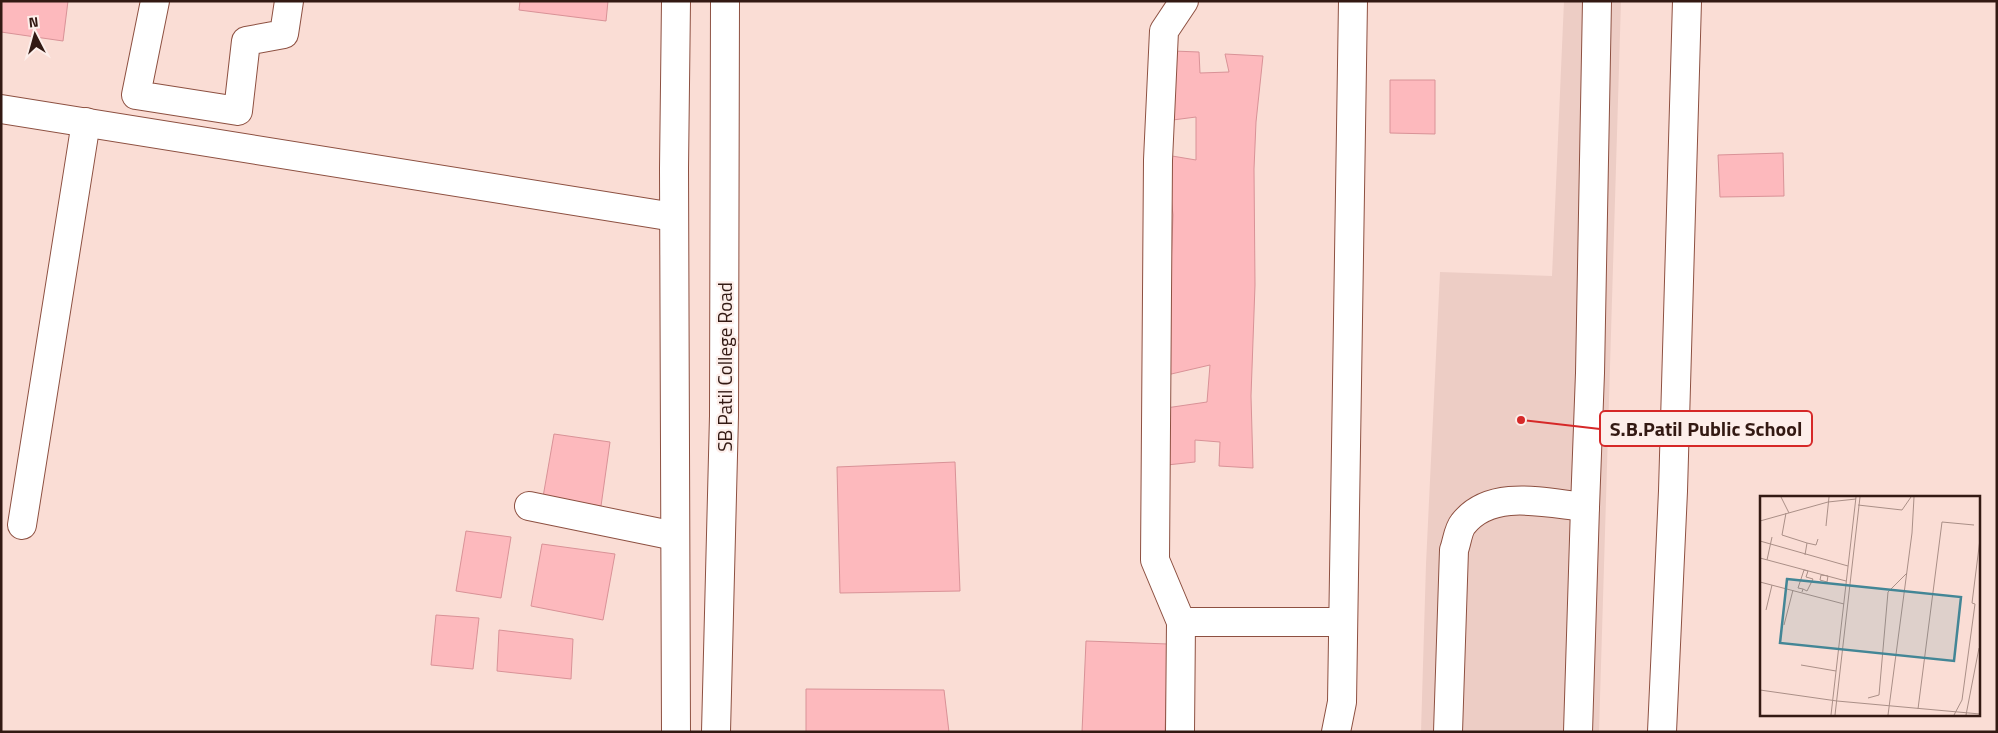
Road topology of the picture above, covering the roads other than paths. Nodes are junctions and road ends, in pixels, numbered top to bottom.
1 (155, 1) edge
2 (289, 1) edge
3 (676, 1) edge
4 (725, 1) edge
5 (1184, 1) edge
6 (1353, 1) edge
7 (1597, 1) edge
8 (1687, 1) edge
9 (188, 103) junction
10 (1, 109) edge
11 (86, 122) junction
12 (184, 138) junction
13 (674, 217) junction
14 (529, 506) dead end
15 (1585, 507) junction
16 (22, 525) dead end
17 (676, 536) junction
18 (1180, 622) junction
19 (1342, 622) junction
20 (676, 732) edge
21 (716, 732) edge
22 (1180, 732) edge
23 (1336, 732) edge
24 (1448, 732) edge
25 (1578, 732) edge
26 (1662, 732) edge

1 - 9 street
2 - 9 street
3 - 13 street
4 - 21 street, SB Patil College Road
5 - 18 street
6 - 19 street
7 - 15 street
8 - 26 street
9 - 12 street
10 - 11 street
11 - 12 street
11 - 16 street
12 - 13 street
13 - 17 street
14 - 17 street
15 - 24 street
15 - 25 street
17 - 20 street
18 - 19 street
18 - 22 street
19 - 23 street

